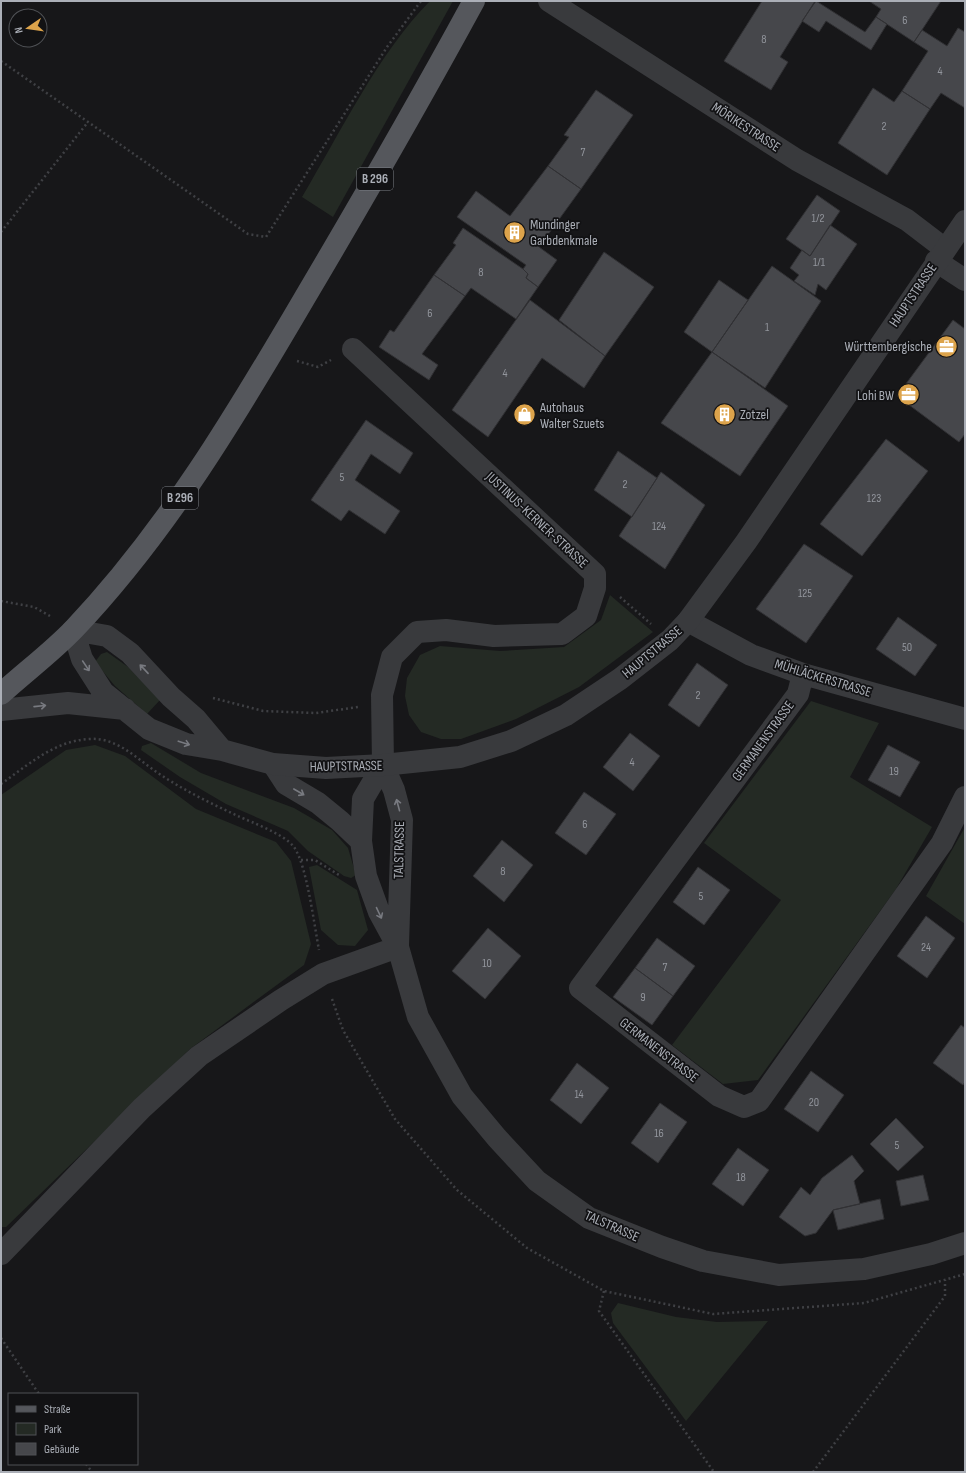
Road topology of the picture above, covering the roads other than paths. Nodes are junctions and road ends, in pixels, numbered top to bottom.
1 (474, 1) edge
2 (549, 1) edge
3 (965, 221) edge
4 (941, 255) junction
5 (965, 280) edge
6 (353, 349) road end
7 (688, 621) junction
8 (73, 630) junction
9 (803, 674) junction
10 (1, 694) edge
11 (125, 709) junction
12 (1, 710) edge
13 (965, 719) edge
14 (222, 750) junction
15 (274, 764) junction
16 (383, 765) junction
17 (965, 797) edge
18 (361, 841) junction
19 (398, 947) junction
20 (965, 1243) edge
21 (1, 1254) edge

1 - 8 main road, B 296
2 - 4 street, MÖRIKESTRASSE
3 - 4 street, HAUPTSTRASSE
4 - 5 street, MÖRIKESTRASSE
4 - 7 street, HAUPTSTRASSE
6 - 16 street, JUSTINUS-KERNER-STRASSE
7 - 9 street, MÜHLÄCKERSTRASSE
7 - 16 street, HAUPTSTRASSE
8 - 10 main road, B 296
8 -> 11 street, HAUPTSTRASSE
14 -> 8 street
9 - 13 street, MÜHLÄCKERSTRASSE
9 - 17 street, GERMANENSTRASSE
12 -> 11 street
11 -> 14 street, HAUPTSTRASSE
14 - 15 street, HAUPTSTRASSE
15 - 16 street, HAUPTSTRASSE
15 -> 18 street
16 - 18 street, TALSTRASSE
19 -> 16 street, TALSTRASSE
18 -> 19 street, TALSTRASSE
19 - 20 street, TALSTRASSE
19 - 21 street

